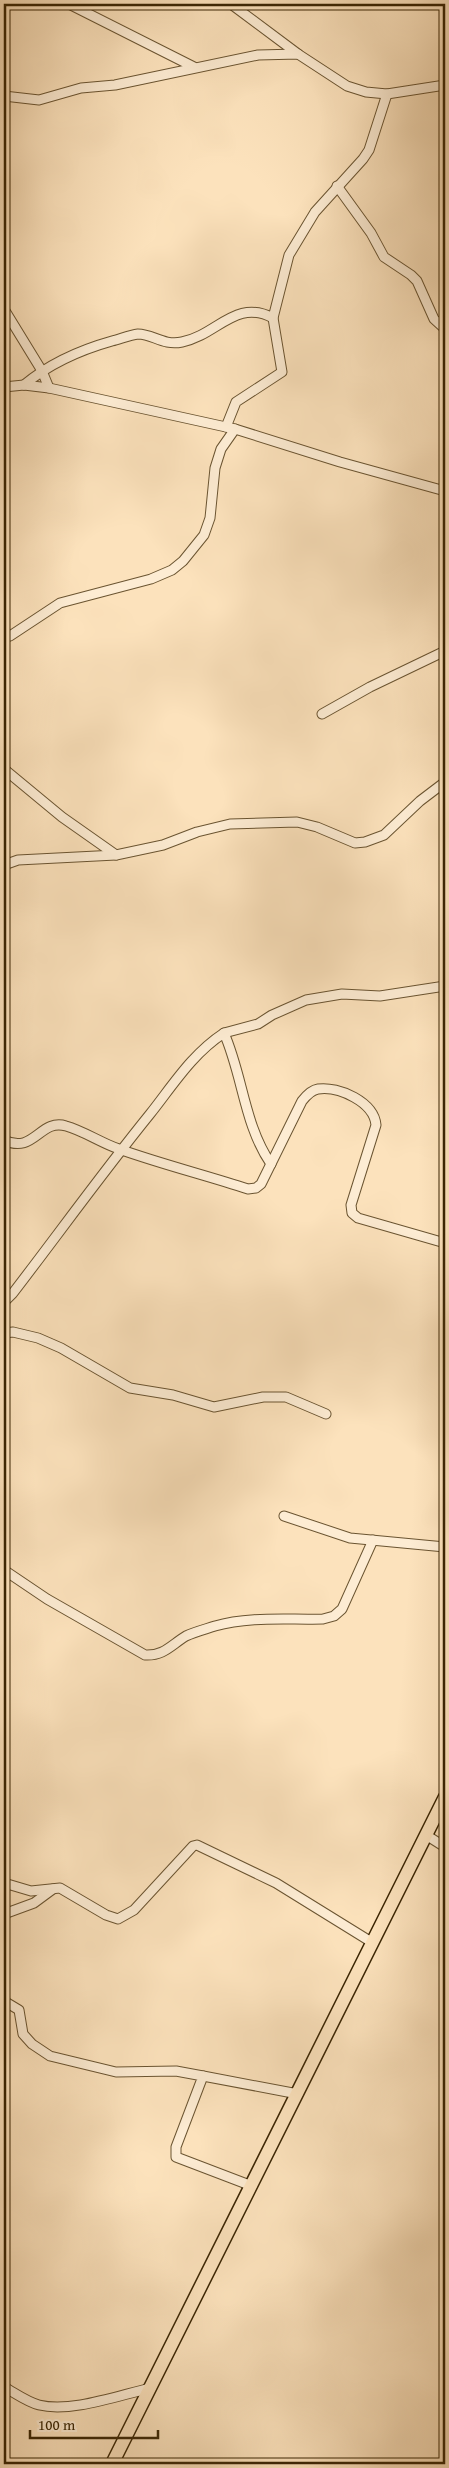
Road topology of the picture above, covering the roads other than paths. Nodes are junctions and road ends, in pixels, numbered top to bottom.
1 (69, 4) edge
2 (230, 4) edge
3 (298, 54) junction
4 (194, 67) junction
5 (445, 85) edge
6 (387, 94) junction
7 (4, 96) edge
8 (337, 186) junction
9 (4, 308) edge
10 (273, 318) junction
11 (445, 329) edge
12 (42, 370) junction
13 (24, 385) junction
14 (4, 387) edge
15 (49, 388) junction
16 (230, 428) junction
17 (445, 490) edge
18 (4, 637) edge
19 (445, 651) edge
20 (322, 714) dead end
21 (4, 769) edge
22 (445, 782) edge
23 (116, 855) junction
24 (4, 865) edge
25 (445, 986) edge
26 (224, 1033) junction
27 (4, 1140) edge
28 (120, 1150) junction
29 (271, 1164) junction
30 (445, 1243) edge
31 (4, 1302) edge
32 (4, 1332) edge
33 (326, 1414) dead end
34 (284, 1516) dead end
35 (373, 1540) junction
36 (445, 1547) edge
37 (4, 1570) edge
38 (445, 1797) edge
39 (426, 1835) junction
40 (445, 1847) edge
41 (4, 1883) edge
42 (53, 1889) junction
43 (4, 1914) edge
44 (373, 1943) junction
45 (4, 2001) edge
46 (203, 2076) junction
47 (298, 2094) junction
48 (252, 2186) junction
49 (4, 2387) edge
50 (151, 2388) junction
51 (112, 2464) edge

1 - 4 street
2 - 3 street
3 - 4 street
3 - 6 street
4 - 7 street
5 - 6 street
6 - 8 street
8 - 10 street
8 - 11 street
9 - 12 street
10 - 12 street
10 - 16 street
12 - 13 street
12 - 15 street
13 - 14 street
13 - 15 street
15 - 16 street
16 - 17 street
16 - 18 street
19 - 20 street
21 - 23 street
22 - 23 street
23 - 24 street
25 - 26 street
26 - 28 street
26 - 29 street
27 - 28 street
28 - 29 street
28 - 31 street
29 - 30 street
32 - 33 street
34 - 35 street
35 - 36 street
35 - 37 street
38 - 39 main road
39 - 40 street
39 - 44 main road
41 - 42 street
42 - 43 street
42 - 44 street
44 - 47 main road
45 - 46 street
46 - 47 street
46 - 48 street
47 - 48 main road
48 - 50 main road
49 - 50 street
50 - 51 main road

